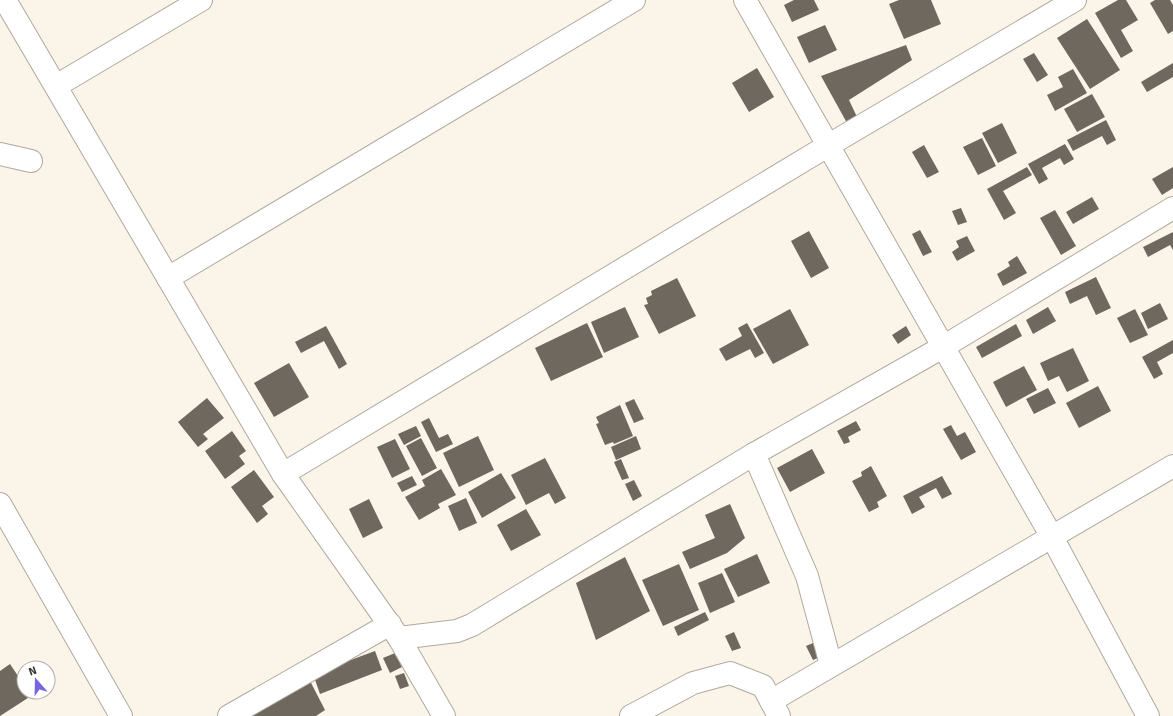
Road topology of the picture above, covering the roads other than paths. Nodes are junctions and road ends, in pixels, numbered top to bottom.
1 (6, 0) edge
2 (201, 0) edge
3 (634, 0) edge
4 (745, 0) edge
5 (1075, 0) edge
6 (56, 86) junction
7 (829, 145) junction
8 (0, 154) edge
9 (31, 161) dead end
10 (1173, 208) edge
11 (168, 278) junction
12 (943, 347) junction
13 (754, 454) junction
14 (1173, 466) edge
15 (283, 474) junction
16 (0, 504) edge
17 (1052, 537) junction
18 (395, 631) junction
19 (831, 665) junction
20 (775, 709) edge
21 (121, 716) edge
22 (229, 716) edge
23 (444, 716) edge
24 (631, 716) edge
25 (1148, 716) edge

1 - 6 street
2 - 6 street
3 - 11 street
4 - 7 street
5 - 7 street
6 - 11 street
7 - 12 street
7 - 15 street
8 - 9 street
10 - 12 street
11 - 15 street
12 - 13 street
12 - 17 street
13 - 18 street
13 - 19 street
14 - 17 street
15 - 18 street
16 - 21 street
17 - 19 street
17 - 25 street
18 - 22 street
18 - 23 street
19 - 20 street
20 - 24 street

